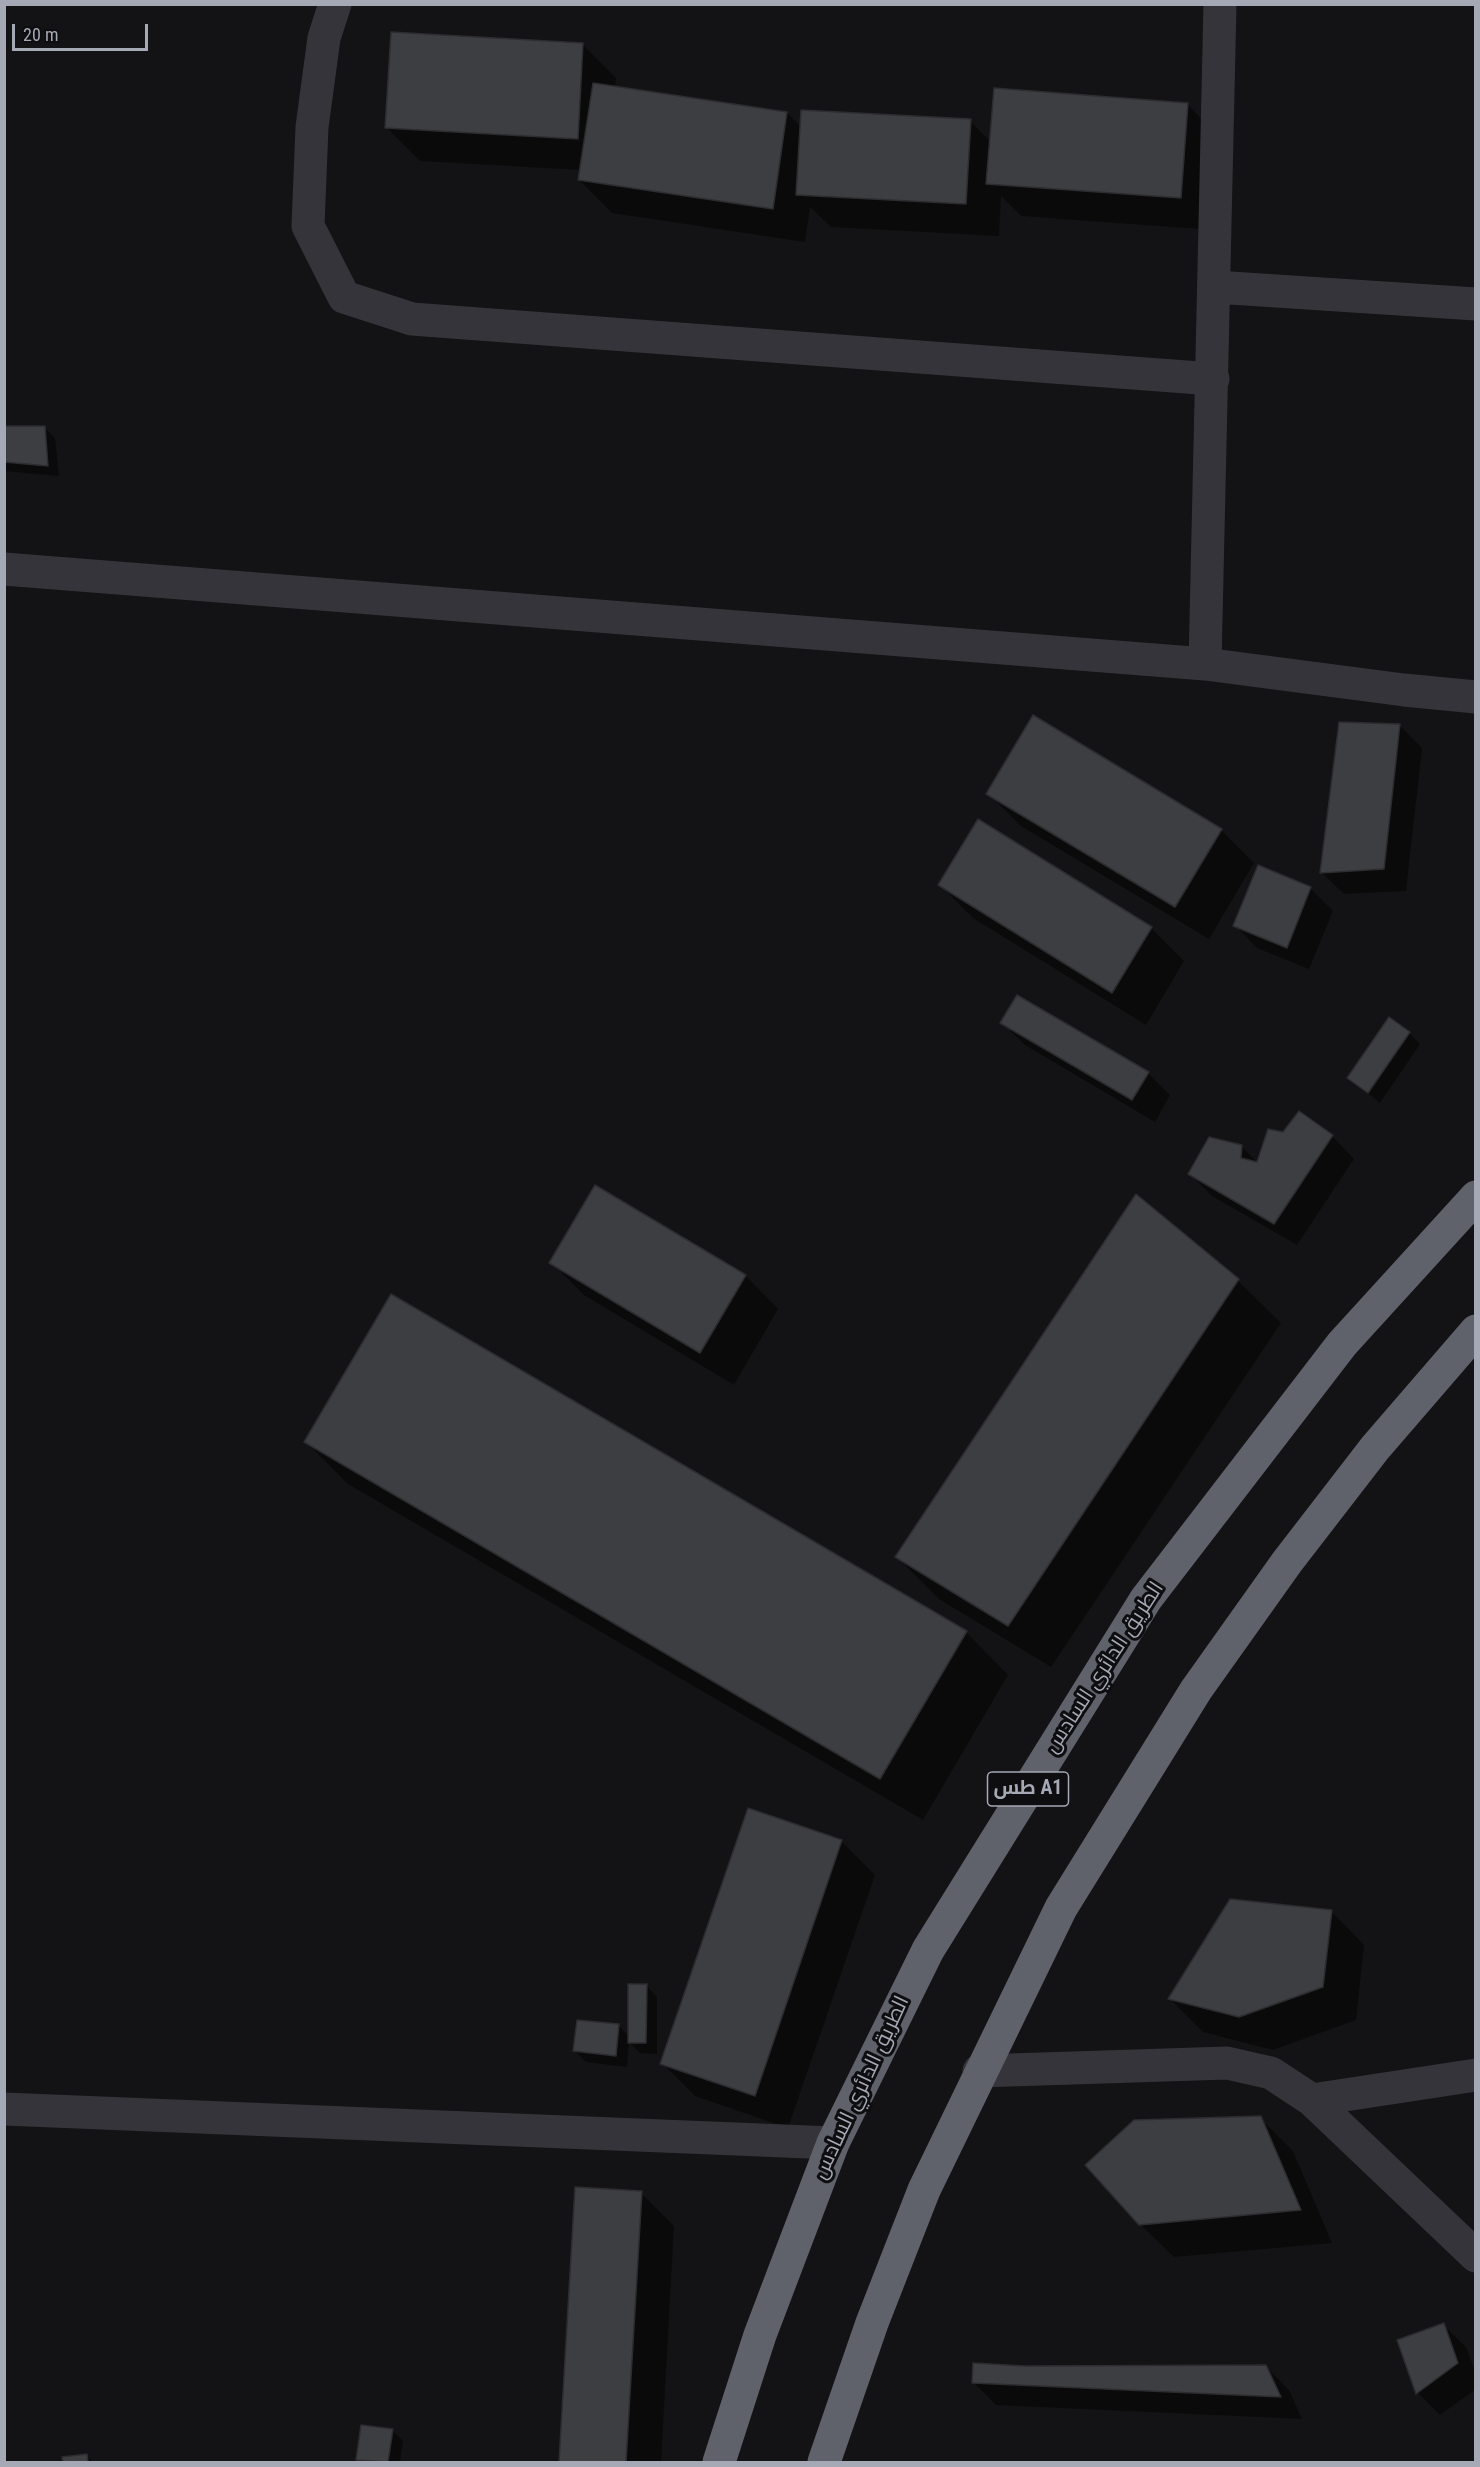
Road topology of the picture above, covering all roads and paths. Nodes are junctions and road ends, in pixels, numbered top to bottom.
1 (334, 4) edge
2 (1220, 4) edge
3 (1215, 287) junction
4 (1476, 304) edge
5 (1213, 379) junction
6 (4, 569) edge
7 (1205, 664) junction
8 (1476, 697) edge
9 (1476, 1197) edge
10 (1476, 1330) edge
11 (979, 2071) junction
12 (1476, 2076) edge
13 (1312, 2100) junction
14 (4, 2109) edge
15 (833, 2143) junction
16 (1476, 2256) edge
17 (719, 2463) edge
18 (824, 2463) edge

1 - 5 street
2 - 3 street
3 - 4 street
3 - 5 street
5 - 7 street
6 - 7 street
7 - 8 street
9 - 15 highway, الطريق الدائري السادس / طس A1
10 - 11 highway
11 - 13 street
11 - 18 highway
12 - 13 street
13 - 16 street
14 - 15 street
15 - 17 highway, الطريق الدائري السادس / طس A1

